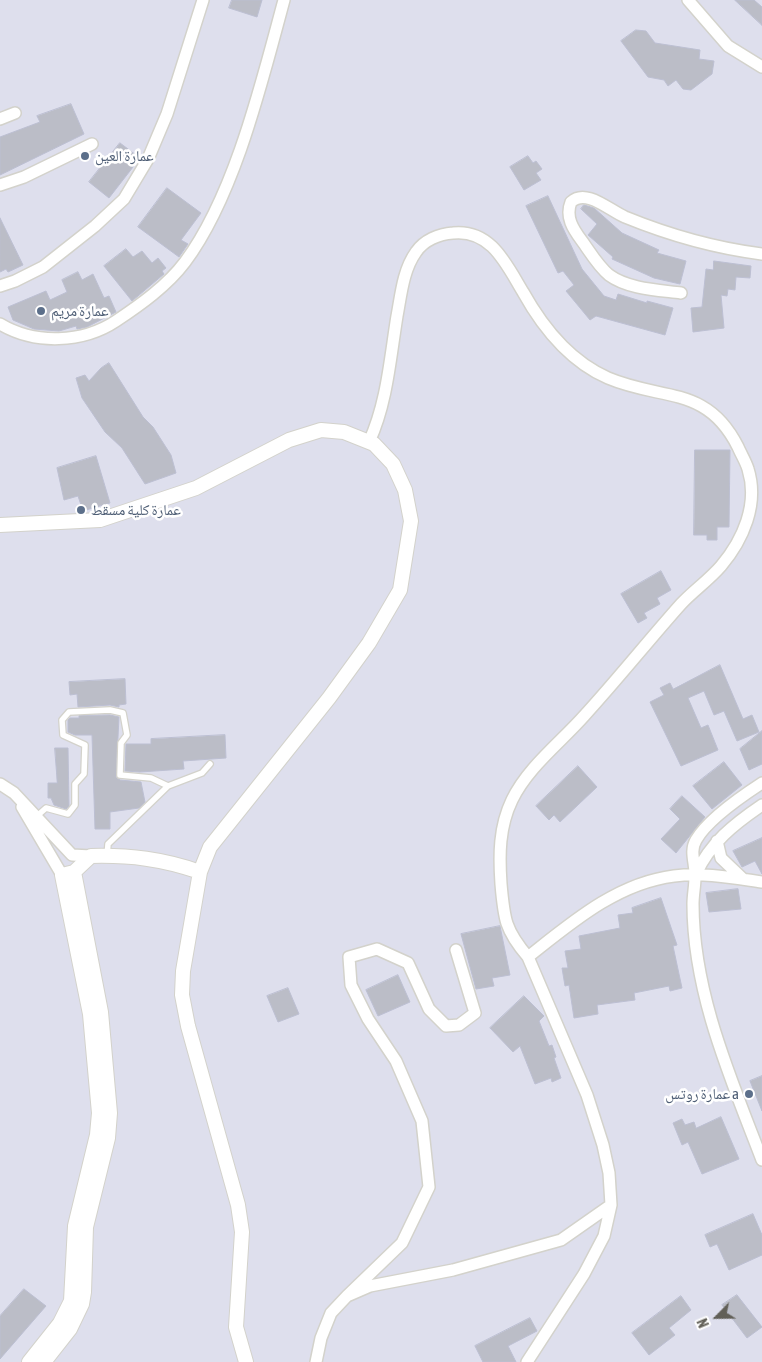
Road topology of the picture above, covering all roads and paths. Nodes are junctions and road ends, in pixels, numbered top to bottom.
1 (203, 0) edge
2 (284, 0) edge
3 (688, 0) edge
4 (762, 68) edge
5 (15, 113) dead end
6 (0, 118) edge
7 (92, 144) dead end
8 (0, 185) edge
9 (762, 254) edge
10 (0, 286) edge
11 (681, 293) dead end
12 (0, 324) edge
13 (369, 442) junction
14 (0, 525) edge
15 (210, 764) dead end
16 (762, 782) edge
17 (0, 784) edge
18 (168, 786) junction
19 (14, 793) junction
20 (762, 805) edge
21 (37, 816) junction
22 (717, 841) junction
23 (91, 856) junction
24 (107, 856) junction
25 (200, 872) junction
26 (68, 873) junction
27 (695, 875) junction
28 (743, 879) junction
29 (762, 882) edge
30 (456, 950) dead end
31 (528, 957) junction
32 (762, 1160) edge
33 (611, 1205) junction
34 (378, 1266) junction
35 (396, 1281) junction
36 (347, 1296) junction
37 (29, 1362) edge
38 (44, 1362) edge
39 (246, 1362) edge
40 (316, 1362) edge
41 (527, 1362) edge

1 - 10 street
2 - 12 street
3 - 4 street
5 - 6 street
7 - 8 street
9 - 11 street
13 - 14 street
13 - 25 street
13 - 31 street
15 - 18 lane
16 - 27 street
17 - 19 street
18 - 21 lane
18 - 24 lane
19 - 21 street
19 - 26 street
20 - 22 street
21 - 23 street
22 - 27 street
22 - 28 street
23 - 24 street
23 - 26 street
24 - 25 street
25 - 39 street
26 - 37 street
26 - 38 street
27 - 28 street
27 - 31 street
27 - 32 street
28 - 29 street
30 - 34 street
31 - 33 street
33 - 35 street
33 - 41 street
34 - 35 street
34 - 36 street
35 - 36 street
36 - 40 street

